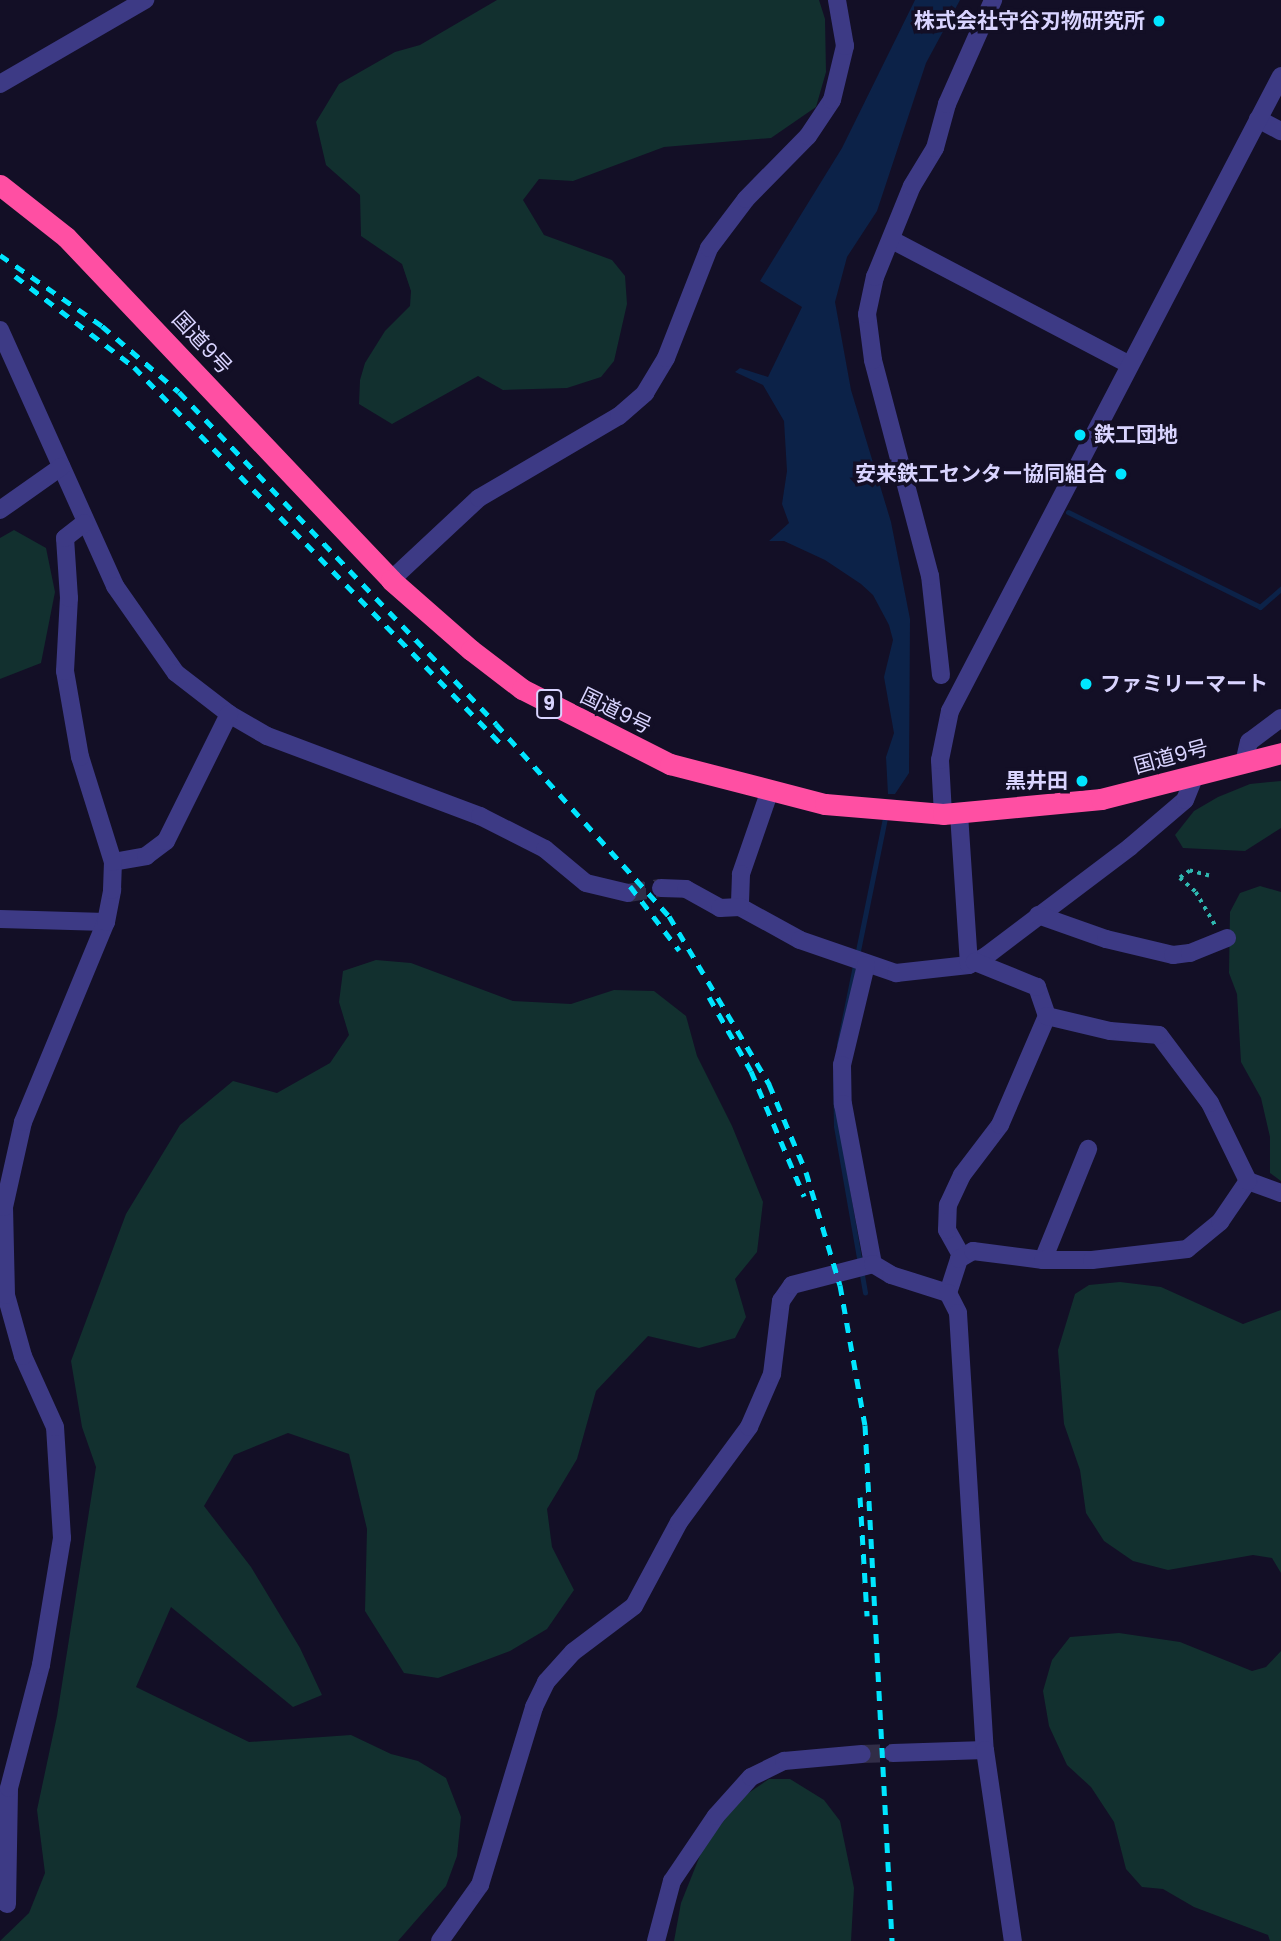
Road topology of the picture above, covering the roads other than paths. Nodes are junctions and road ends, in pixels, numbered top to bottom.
1 (145, 0) edge
2 (837, 0) edge
3 (993, 0) edge
4 (1281, 76) edge
5 (0, 84) edge
6 (1258, 119) junction
7 (1281, 131) edge
8 (0, 185) edge
9 (892, 240) junction
10 (0, 330) edge
11 (1128, 364) junction
12 (61, 467) junction
13 (0, 510) edge
14 (84, 523) junction
15 (391, 580) junction
16 (941, 675) dead end
17 (229, 714) junction
18 (1281, 718) edge
19 (1281, 753) edge
20 (1244, 763) junction
21 (1194, 778) junction
22 (769, 793) junction
23 (951, 814) junction
24 (113, 862) junction
25 (661, 888) tunnel mouth
26 (628, 893) tunnel mouth
27 (740, 907) junction
28 (1038, 915) junction
29 (0, 919) edge
30 (106, 922) junction
31 (1227, 937) road end
32 (858, 962) junction
33 (972, 963) junction
34 (1047, 1016) junction
35 (1088, 1149) dead end
36 (1248, 1181) junction
37 (1281, 1193) edge
38 (962, 1257) junction
39 (1043, 1260) junction
40 (873, 1264) junction
41 (948, 1293) junction
42 (985, 1750) junction
43 (893, 1753) tunnel mouth
44 (862, 1754) tunnel mouth
45 (7, 1904) dead end
46 (440, 1941) edge
47 (656, 1941) edge
48 (1013, 1941) edge

1 - 5 street
2 - 15 street
3 - 9 street
4 - 6 street
6 - 7 street
6 - 11 street
8 - 15 highway, 国道9号 / 9
9 - 11 street
9 - 16 street
10 - 12 street
11 - 23 street
12 - 13 street
12 - 14 street
14 - 17 street
14 - 24 street
15 - 22 highway, 国道9号 / 9
17 - 24 street
17 - 26 street
18 - 20 street
19 - 20 highway, 国道9号 / 9
20 - 21 highway, 国道9号 / 9
21 - 23 highway, 国道9号 / 9
21 - 28 street
22 - 23 highway, 国道9号 / 9
22 - 27 street
23 - 33 street
24 - 30 street
25 - 27 street
27 - 32 street
28 - 31 street
28 - 33 street
29 - 30 street
30 - 45 street
32 - 33 street
32 - 40 street
33 - 34 street
34 - 36 street
34 - 38 street
35 - 39 street
36 - 37 street
36 - 39 street
38 - 39 street
38 - 41 street
40 - 41 street
40 - 46 street
41 - 42 street
42 - 43 street
42 - 48 street
44 - 47 street

